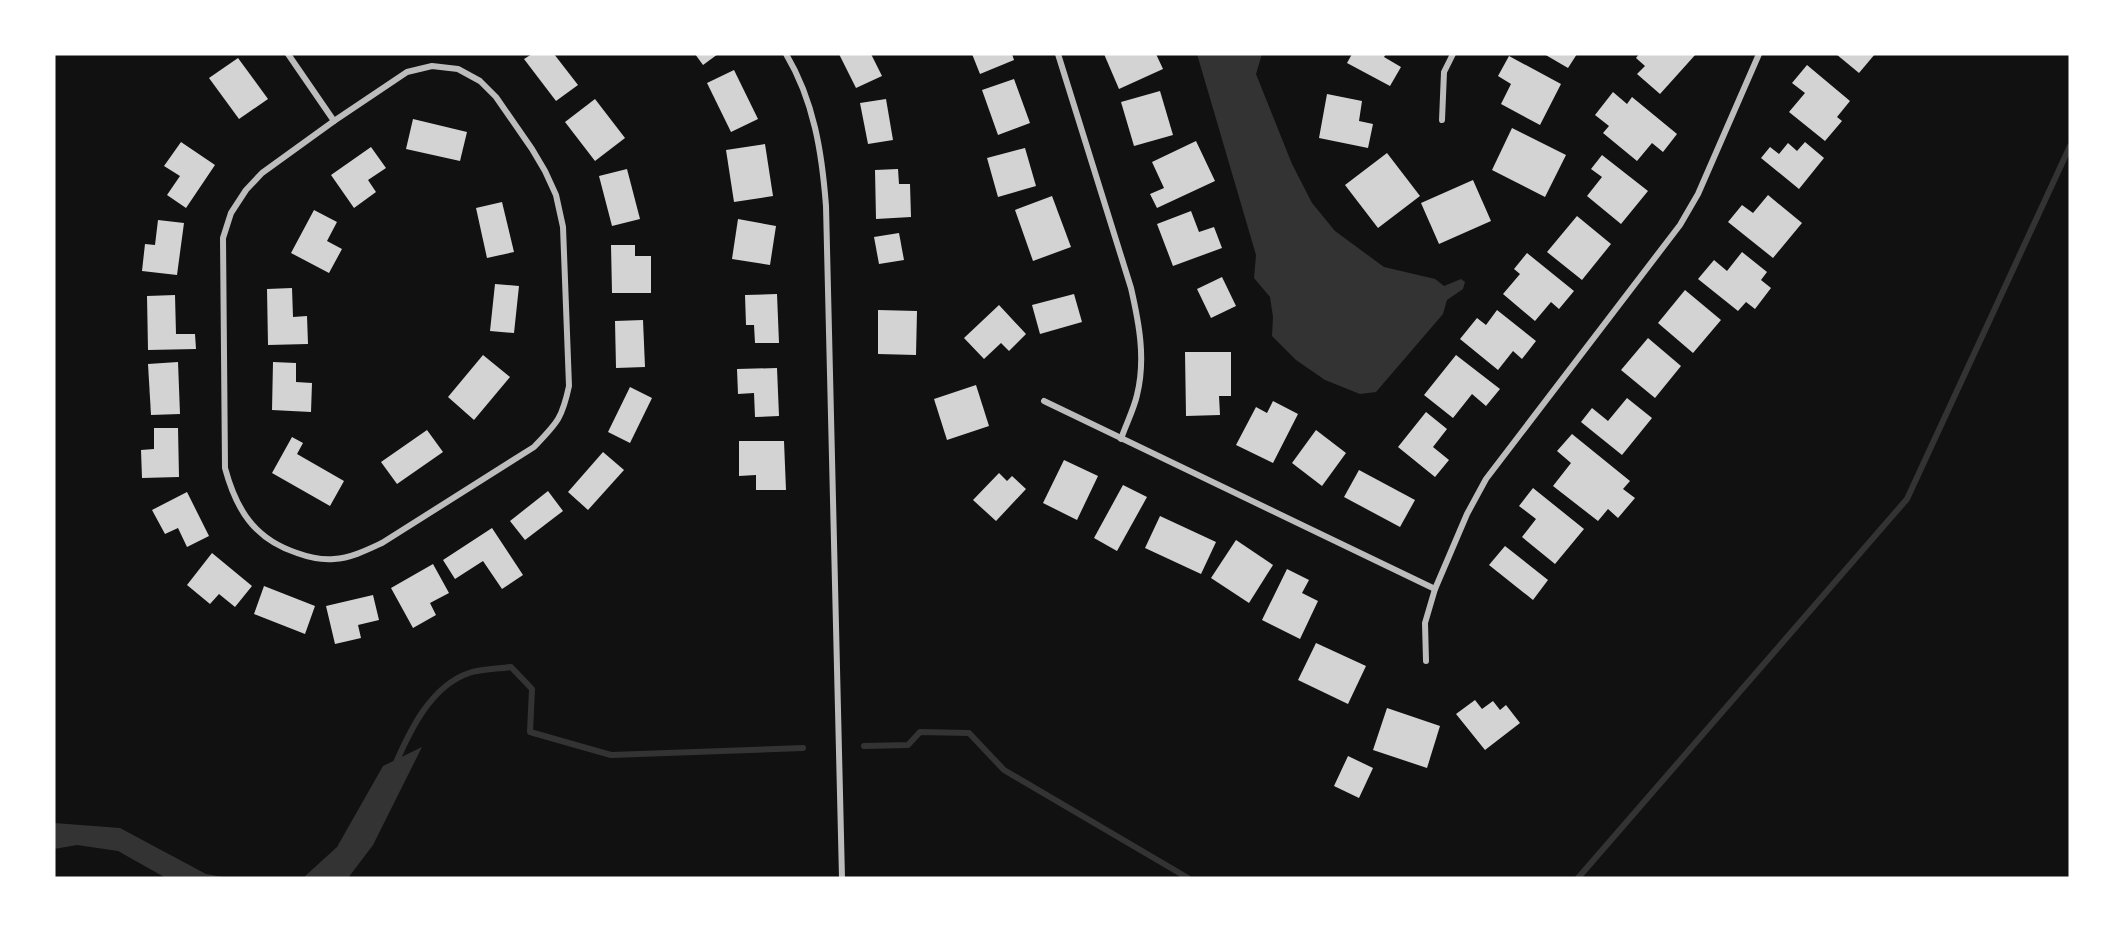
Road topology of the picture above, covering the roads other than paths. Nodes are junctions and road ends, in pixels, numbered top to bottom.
1 (288, 54) edge
2 (786, 54) edge
3 (1058, 54) edge
4 (1453, 54) edge
5 (1759, 54) edge
6 (1442, 120) dead end
7 (334, 121) junction
8 (1044, 401) dead end
9 (1121, 438) junction
10 (1435, 589) junction
11 (1426, 661) dead end
12 (842, 878) edge

1 - 7 street
2 - 12 street
3 - 9 street
4 - 6 street
5 - 10 street
7 - 7 street
8 - 9 street
9 - 10 street
10 - 11 street

